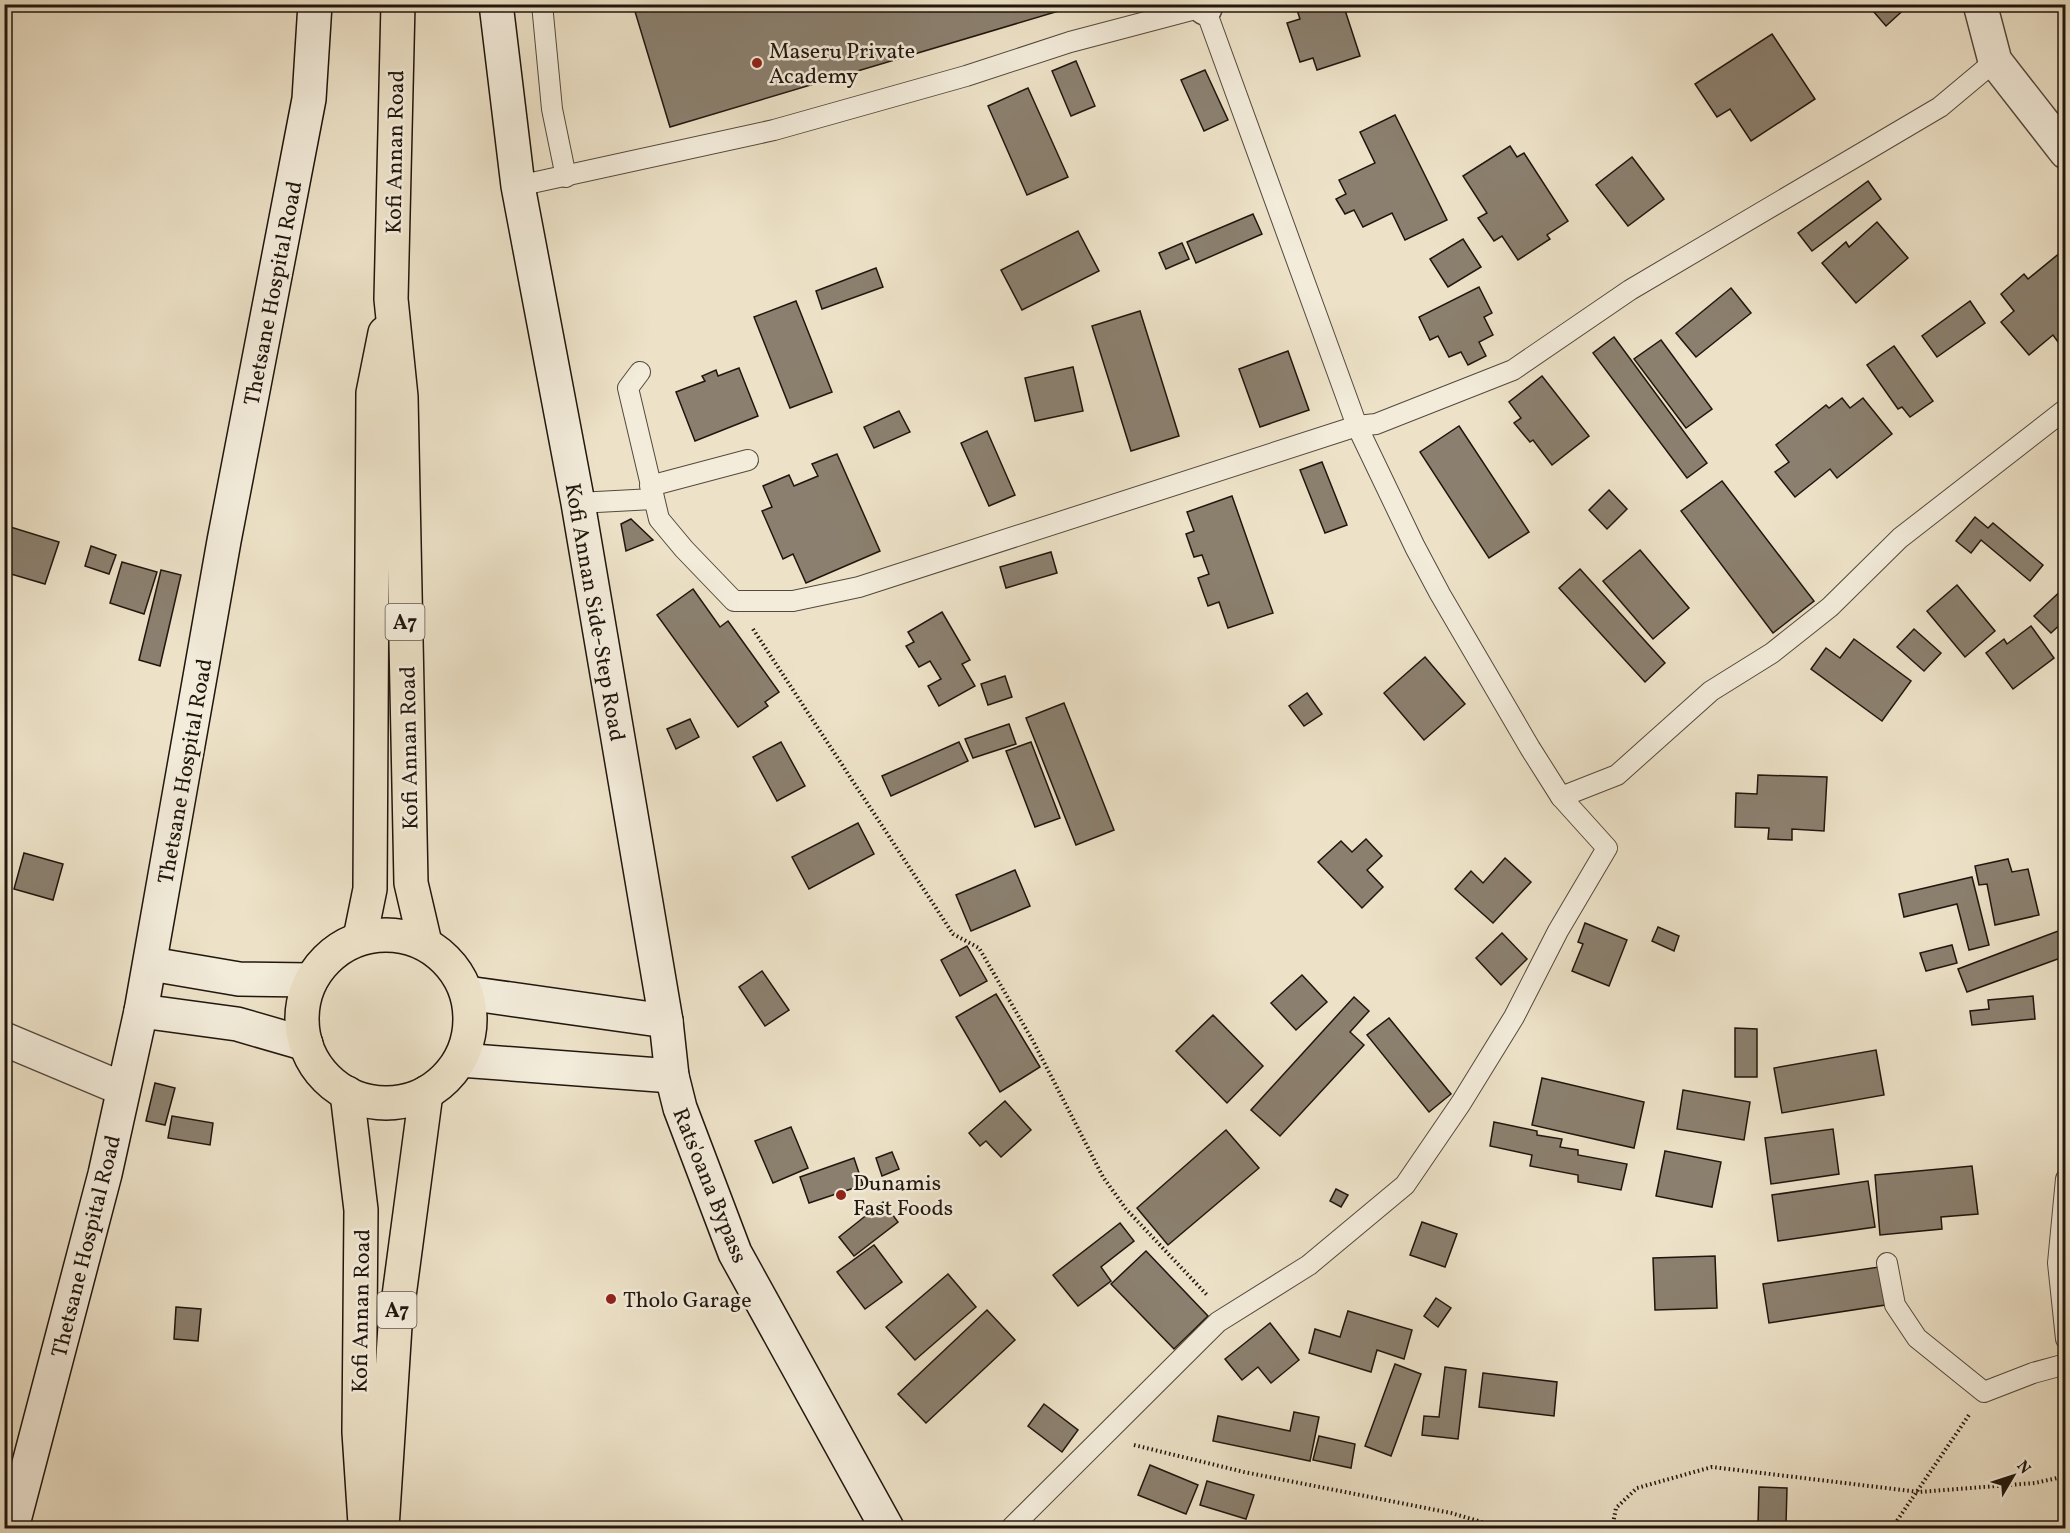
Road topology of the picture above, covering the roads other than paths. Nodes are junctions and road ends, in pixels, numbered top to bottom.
1 (315, 4) edge
2 (398, 4) edge
3 (496, 4) edge
4 (542, 4) edge
5 (1980, 4) edge
6 (1207, 6) edge
7 (1995, 61) junction
8 (2066, 152) edge
9 (566, 177) junction
10 (518, 186) junction
11 (391, 299) junction
12 (640, 372) dead end
13 (2066, 409) edge
14 (1357, 426) junction
15 (748, 460) dead end
16 (651, 493) junction
17 (578, 503) junction
18 (1561, 797) junction
19 (360, 938) junction
20 (425, 943) junction
21 (151, 964) junction
22 (311, 980) junction
23 (467, 993) junction
24 (141, 1011) junction
25 (666, 1022) junction
26 (4, 1039) edge
27 (306, 1044) junction
28 (460, 1060) junction
29 (672, 1076) junction
30 (123, 1089) junction
31 (347, 1093) junction
32 (426, 1094) junction
33 (2066, 1179) edge
34 (1887, 1263) dead end
35 (2066, 1339) edge
36 (2066, 1364) edge
37 (12, 1528) edge
38 (365, 1528) edge
39 (382, 1528) edge
40 (887, 1528) edge
41 (1011, 1528) edge

1 - 21 street, Thetsane Hospital Road
2 - 11 main road, Kofi Annan Road / A7
3 - 10 street, Kofi Annan Side-Step Road
4 - 9 lane
5 - 7 street
6 - 9 lane
6 - 14 lane
7 - 8 street
7 - 14 lane
9 - 10 lane
10 - 17 street, Kofi Annan Side-Step Road
11 - 19 main road, Kofi Annan Road / A7
11 - 20 main road, Kofi Annan Road / A7
12 - 16 lane
13 - 18 lane
14 - 16 lane
14 - 18 lane
15 - 16 lane
16 - 17 lane
17 - 25 street, Kofi Annan Side-Step Road
18 - 41 lane
19 - 20 main road
19 - 22 main road
20 - 23 main road
21 - 22 street
21 - 24 street, Thetsane Hospital Road
22 - 27 main road
23 - 25 street
23 - 28 main road
24 - 27 street
24 - 30 street, Thetsane Hospital Road
25 - 29 street, Rats'oana Bypass
26 - 30 street
27 - 31 main road
28 - 29 street
28 - 32 main road
29 - 40 street, Rats'oana Bypass
30 - 37 street, Thetsane Hospital Road
31 - 32 main road
31 - 38 main road, Kofi Annan Road / A7
32 - 39 main road, Kofi Annan Road / A7
33 - 35 lane
34 - 36 lane

